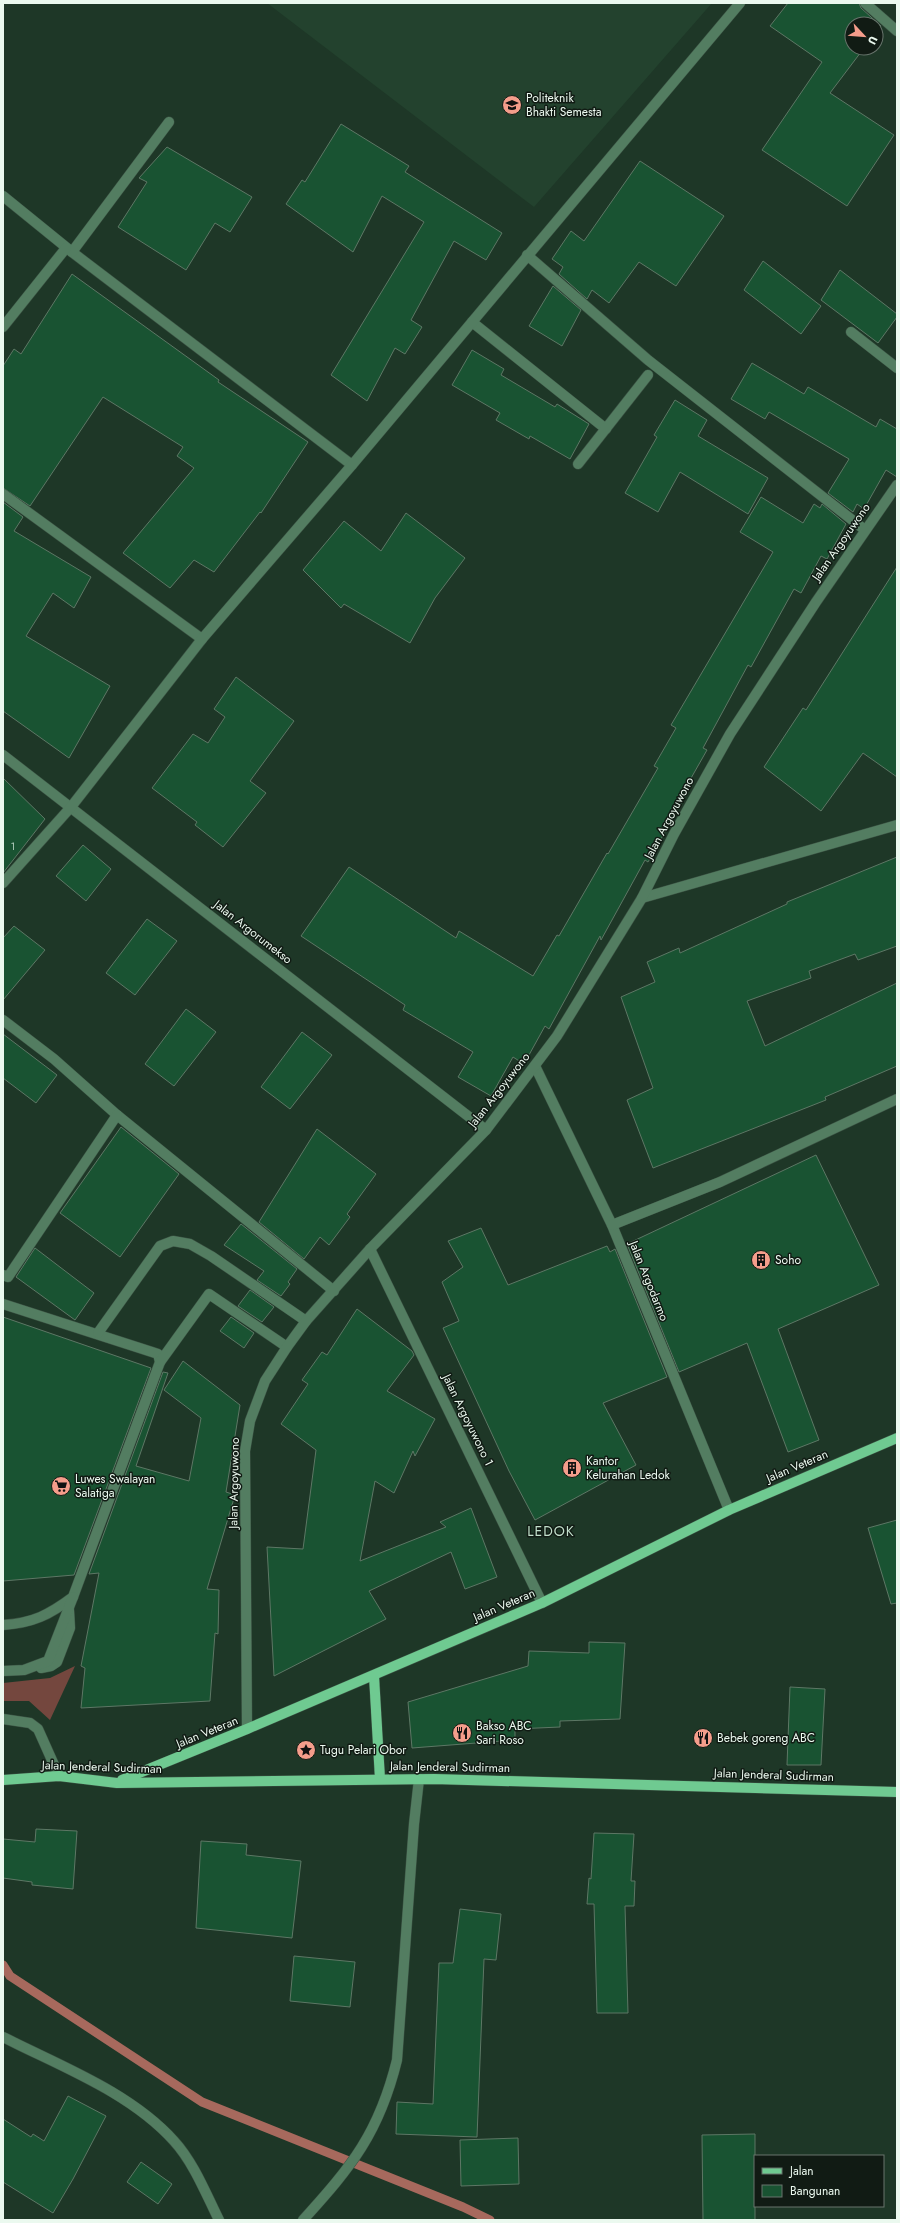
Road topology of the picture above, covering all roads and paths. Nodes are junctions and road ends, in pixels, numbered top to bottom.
1 (740, 3) edge
2 (865, 3) edge
3 (897, 31) edge
4 (169, 122) dead end
5 (3, 196) edge
6 (69, 250) junction
7 (527, 255) junction
8 (472, 322) junction
9 (3, 327) edge
10 (851, 332) dead end
11 (897, 368) edge
12 (648, 375) dead end
13 (606, 429) junction
14 (578, 464) dead end
15 (352, 465) junction
16 (897, 485) edge
17 (3, 494) edge
18 (865, 530) junction
19 (202, 639) junction
20 (3, 756) edge
21 (71, 807) junction
22 (897, 825) edge
23 (3, 883) edge
24 (642, 898) junction
25 (3, 1020) edge
26 (535, 1066) junction
27 (897, 1099) edge
28 (117, 1115) junction
29 (486, 1130) junction
30 (612, 1225) junction
31 (370, 1249) junction
32 (3, 1275) edge
33 (334, 1291) junction
34 (3, 1304) edge
35 (306, 1321) junction
36 (98, 1333) junction
37 (287, 1347) junction
38 (160, 1362) junction
39 (897, 1438) edge
40 (729, 1510) junction
41 (73, 1597) junction
42 (542, 1603) junction
43 (3, 1625) edge
44 (3, 1671) edge
45 (374, 1676) junction
46 (3, 1719) edge
47 (247, 1730) junction
48 (59, 1776) junction
49 (380, 1779) junction
50 (419, 1779) junction
51 (3, 1780) edge
52 (116, 1783) junction
53 (897, 1792) edge
54 (3, 2037) edge
55 (219, 2220) edge
56 (303, 2220) edge

1 - 7 street
2 - 3 street
4 - 6 street
5 - 6 street
6 - 9 street
6 - 15 street
7 - 8 street
7 - 18 street
8 - 13 street
8 - 15 street
10 - 11 street
12 - 13 street
13 - 14 street
15 - 19 street
16 - 18 street, Jalan Argoyuwono
17 - 19 street
18 - 24 street, Jalan Argoyuwono
19 - 21 street
20 - 21 street, Jalan Argorumekso
21 - 23 street
21 - 29 street, Jalan Argorumekso
22 - 24 street
24 - 26 street, Jalan Argoyuwono
25 - 28 street
26 - 29 street, Jalan Argoyuwono
26 - 30 street, Jalan Argodarmo
27 - 30 street
28 - 32 street
28 - 33 street
29 - 31 street, Jalan Argoyuwono
30 - 40 street, Jalan Argodarmo
31 - 33 street, Jalan Argoyuwono
31 - 42 street, Jalan Argoyuwono 1
33 - 35 street, Jalan Argoyuwono
34 - 36 street
35 - 36 street
35 - 37 street, Jalan Argoyuwono
36 - 38 street
37 - 38 street
37 - 47 street, Jalan Argoyuwono
38 - 41 street
39 - 40 main road, Jalan Veteran
40 - 42 main road, Jalan Veteran
41 - 43 street
41 - 44 street
42 - 45 main road, Jalan Veteran
45 - 47 main road, Jalan Veteran
45 - 49 main road
46 - 48 street
47 - 52 main road, Jalan Veteran
48 - 51 main road, Jalan Jenderal Sudirman
48 - 52 main road, Jalan Jenderal Sudirman
49 - 50 main road, Jalan Jenderal Sudirman
49 - 52 main road, Jalan Jenderal Sudirman
50 - 53 main road, Jalan Jenderal Sudirman
50 - 56 street
54 - 55 street

